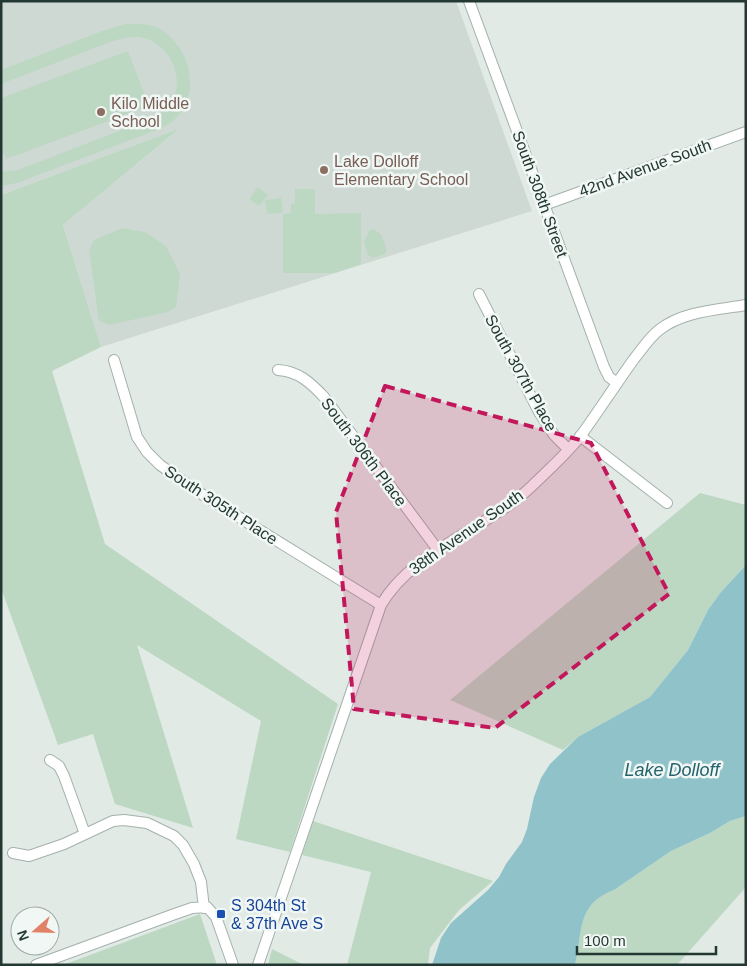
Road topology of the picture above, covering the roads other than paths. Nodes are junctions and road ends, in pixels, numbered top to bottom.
1 (469, 1) edge
2 (746, 132) edge
3 (544, 205) junction
4 (479, 294) dead end
5 (746, 305) edge
6 (114, 360) dead end
7 (278, 370) dead end
8 (617, 382) junction
9 (580, 436) junction
10 (568, 449) junction
11 (667, 503) dead end
12 (438, 550) junction
13 (381, 606) junction
14 (50, 760) dead end
15 (85, 834) junction
16 (13, 853) dead end
17 (204, 908) junction
18 (36, 965) edge
19 (232, 965) edge
20 (258, 965) edge

1 - 3 street, South 308th Street
2 - 3 street, 42nd Avenue South
3 - 8 street, South 308th Street
4 - 10 street, South 307th Place
5 - 8 street, 38th Avenue South
6 - 13 street, South 305th Place
7 - 12 street, South 306th Place
8 - 9 street, 38th Avenue South
9 - 10 street, 38th Avenue South
9 - 11 street, South 307th Place
10 - 12 street, 38th Avenue South
12 - 13 street, 38th Avenue South
13 - 20 street, 38th Avenue South
14 - 15 street
15 - 16 street
15 - 17 street
17 - 18 street
17 - 19 street

